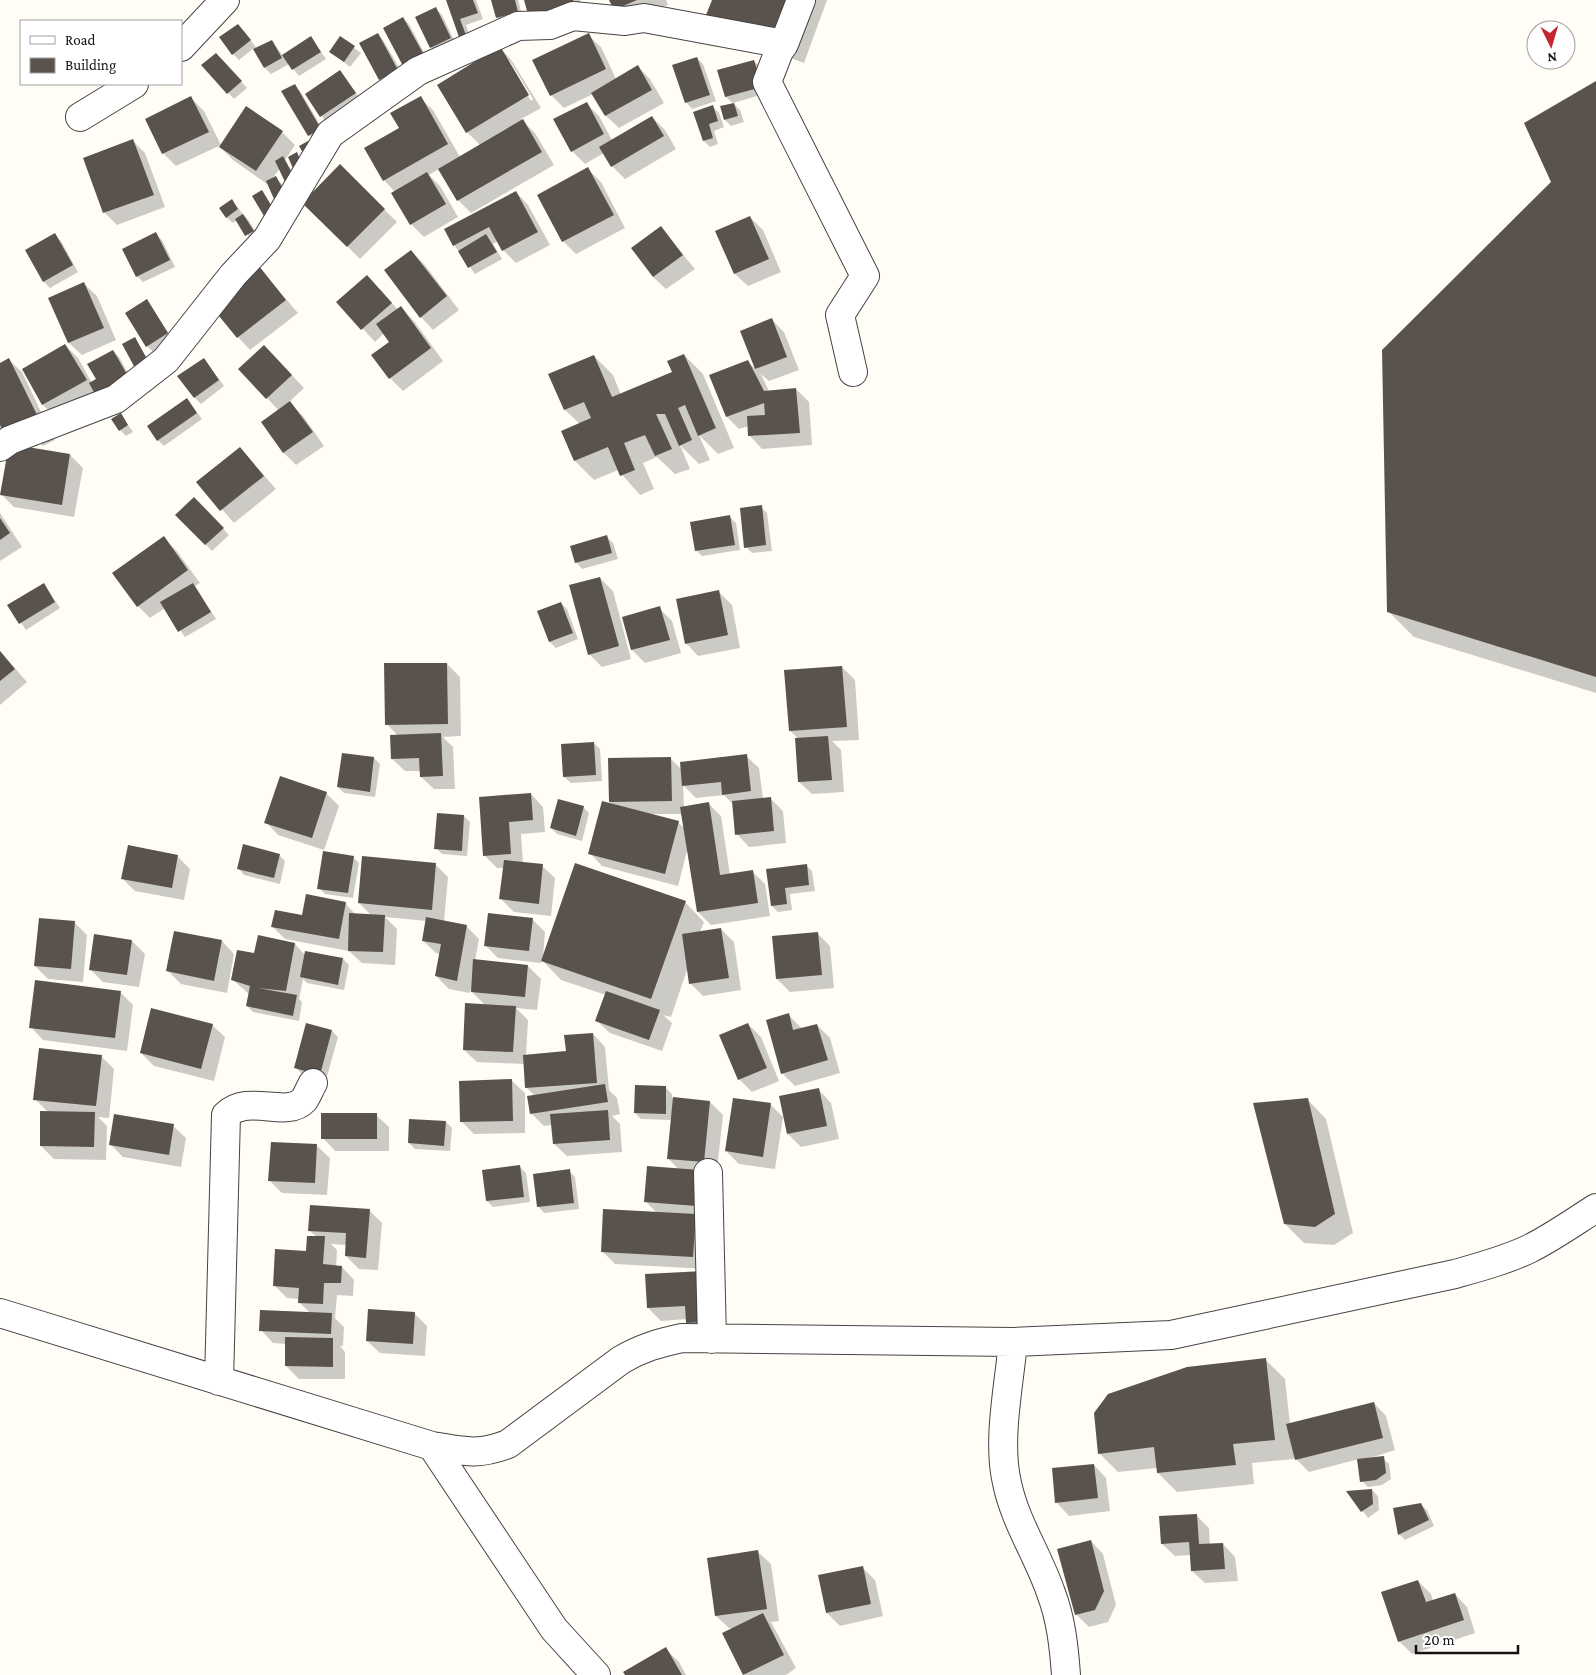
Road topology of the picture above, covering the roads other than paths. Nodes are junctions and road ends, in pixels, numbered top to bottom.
1 (225, 0) edge
2 (801, 0) edge
3 (784, 44) junction
4 (182, 46) edge
5 (132, 85) edge
6 (80, 117) dead end
7 (853, 372) dead end
8 (0, 447) edge
9 (313, 1083) dead end
10 (708, 1173) dead end
11 (1596, 1208) edge
12 (0, 1313) edge
13 (712, 1339) junction
14 (1014, 1342) junction
15 (219, 1381) junction
16 (432, 1446) junction
17 (596, 1675) edge
18 (1066, 1675) edge

1 - 4 street
2 - 3 street
3 - 7 street
3 - 8 street
5 - 6 street
9 - 15 street
10 - 13 street
11 - 14 street
12 - 15 street
13 - 14 street
13 - 16 street
14 - 18 street
15 - 16 street
16 - 17 street

